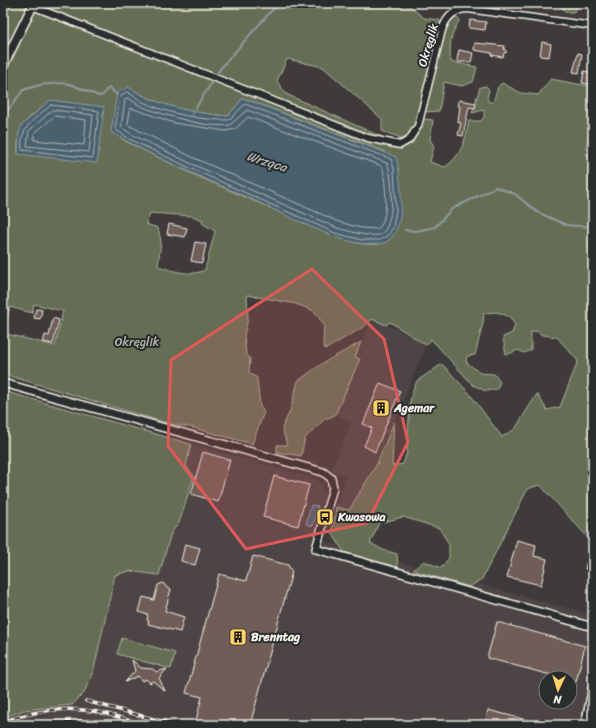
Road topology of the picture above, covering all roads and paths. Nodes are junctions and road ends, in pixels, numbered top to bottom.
1 (33, 4) edge
2 (593, 26) edge
3 (3, 66) edge
4 (3, 382) edge
5 (593, 627) edge
6 (593, 686) edge
7 (584, 725) edge

1 - 2 street, Okręglik
1 - 3 main road
4 - 5 street
6 - 7 street

